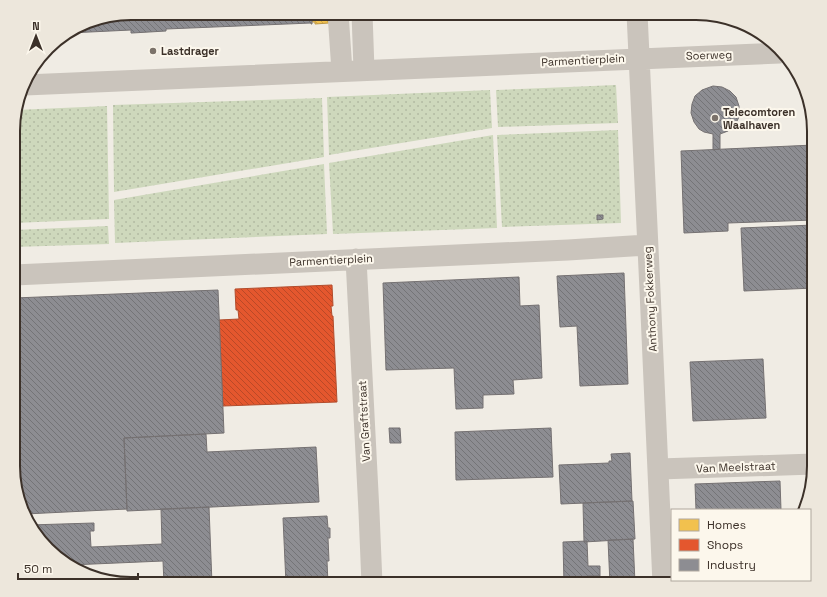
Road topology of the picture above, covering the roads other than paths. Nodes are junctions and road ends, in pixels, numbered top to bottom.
1 (338, 20) edge
2 (362, 20) edge
3 (637, 20) edge
4 (773, 52) edge
5 (639, 58) junction
6 (364, 70) junction
7 (342, 71) junction
8 (30, 85) edge
9 (647, 245) junction
10 (356, 259) junction
11 (20, 275) edge
12 (807, 464) edge
13 (659, 469) junction
14 (372, 577) edge
15 (663, 577) edge

1 - 7 street
2 - 6 street
3 - 5 street, Anthony Fokkerweg
4 - 5 street, Soerweg
5 - 6 street, Parmentierplein
5 - 9 street, Anthony Fokkerweg
6 - 7 street, Parmentierplein
7 - 8 street, Parmentierplein
9 - 10 street, Parmentierplein
9 - 13 street, Anthony Fokkerweg
10 - 11 street, Parmentierplein
10 - 14 street, Van Graftstraat
12 - 13 street, Van Meelstraat
13 - 15 street, Anthony Fokkerweg

